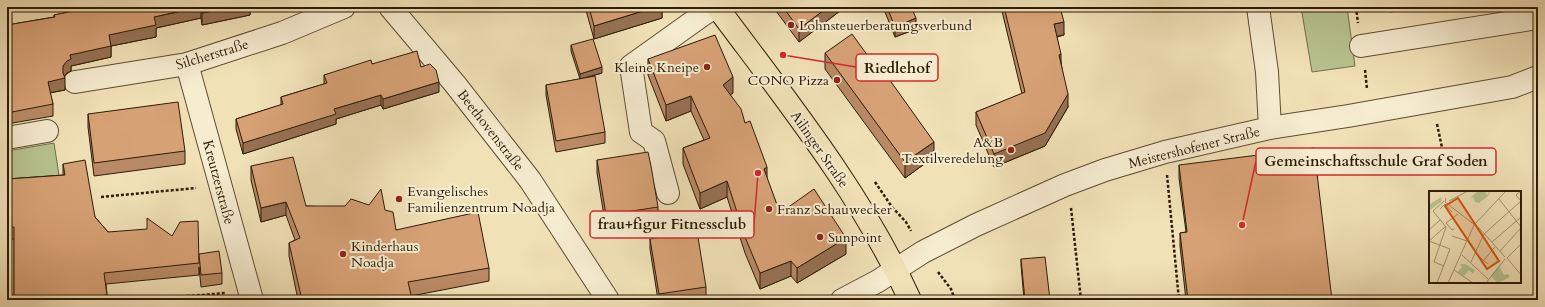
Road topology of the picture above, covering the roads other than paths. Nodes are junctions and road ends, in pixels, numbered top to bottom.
1 (344, 7) edge
2 (390, 7) edge
3 (716, 7) edge
4 (1258, 7) edge
5 (1538, 18) edge
6 (1361, 46) dead end
7 (187, 64) junction
8 (1538, 77) edge
9 (75, 82) dead end
10 (1512, 87) junction
11 (1538, 91) edge
12 (1270, 128) junction
13 (47, 131) dead end
14 (7, 138) edge
15 (668, 194) dead end
16 (896, 269) junction
17 (251, 295) edge
18 (608, 300) edge
19 (842, 300) edge
20 (910, 300) edge

1 - 7 street, Silcherstraße
2 - 18 street, Beethovenstraße
3 - 15 street
3 - 16 main road, Ailinger Straße
4 - 12 street
5 - 6 street
7 - 9 street, Silcherstraße
7 - 17 street, Kreutzerstraße
8 - 10 street, Meistershofener Straße
10 - 11 street, Meistershofener Straße
10 - 12 street, Meistershofener Straße
12 - 16 street, Meistershofener Straße
13 - 14 street
16 - 19 street, Meistershofener Straße
16 - 20 main road, Ailinger Straße

